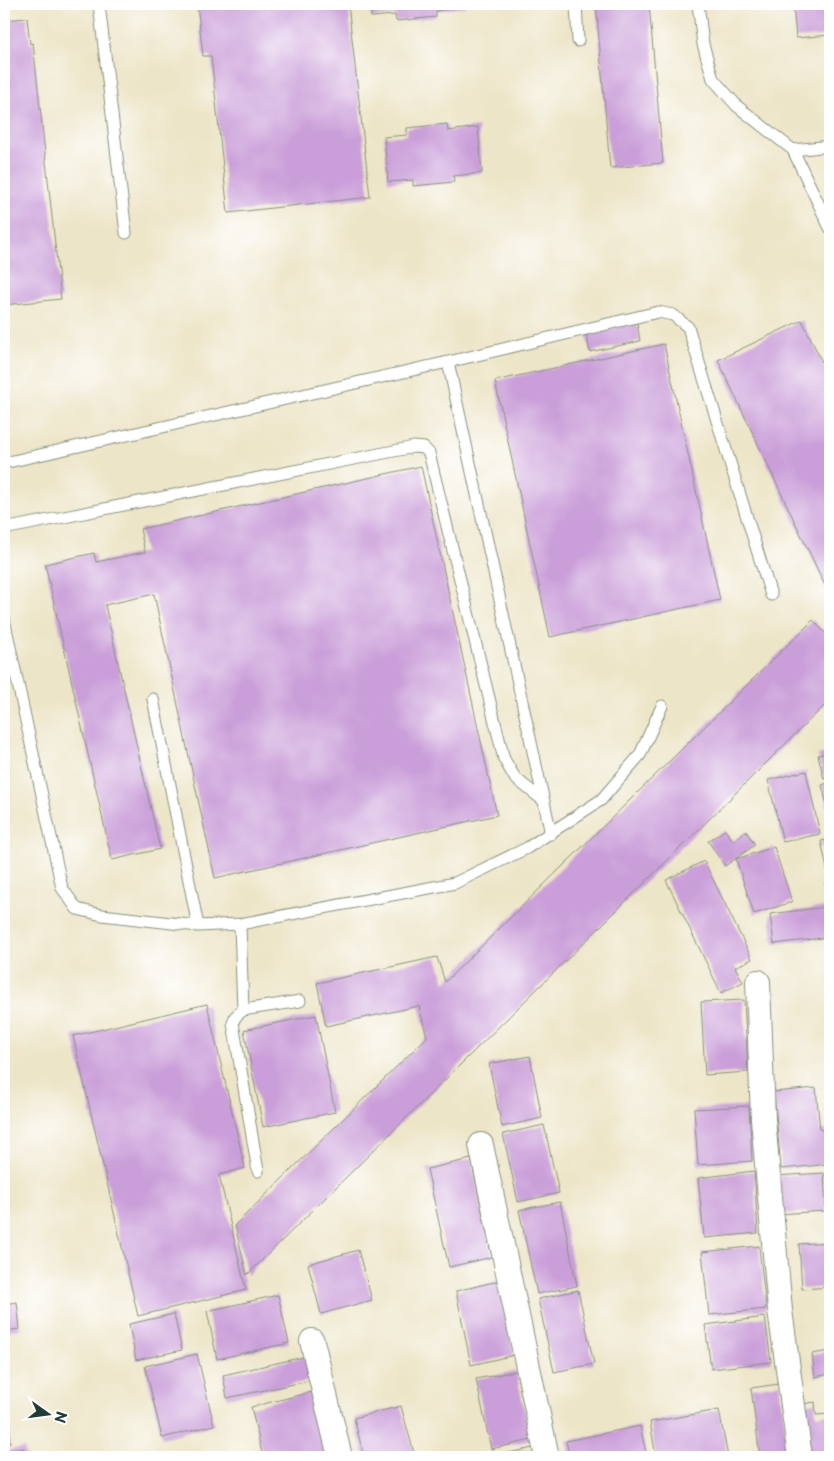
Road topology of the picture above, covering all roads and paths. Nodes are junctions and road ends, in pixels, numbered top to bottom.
1 (99, 4) edge
2 (576, 4) edge
3 (698, 4) edge
4 (578, 41) dead end
5 (830, 146) edge
6 (793, 150) junction
7 (830, 228) edge
8 (126, 234) dead end
9 (448, 362) junction
10 (4, 463) edge
11 (4, 529) edge
12 (771, 595) dead end
13 (4, 619) edge
14 (153, 698) dead end
15 (662, 706) dead end
16 (544, 801) junction
17 (551, 834) junction
18 (240, 924) junction
19 (198, 926) junction
20 (758, 982) dead end
21 (300, 1001) dead end
22 (243, 1010) junction
23 (481, 1145) dead end
24 (258, 1171) dead end
25 (312, 1341) dead end
26 (340, 1457) edge
27 (546, 1457) edge
28 (800, 1457) edge

1 - 8 lane
2 - 4 lane
3 - 6 lane
5 - 6 lane
6 - 7 lane
9 - 10 lane
9 - 12 lane
9 - 16 lane
11 - 16 lane
13 - 19 lane
14 - 19 lane
15 - 17 lane
16 - 17 lane
17 - 18 lane
18 - 19 lane
18 - 22 lane
20 - 28 street
21 - 22 lane
22 - 24 lane
23 - 27 street
25 - 26 street

